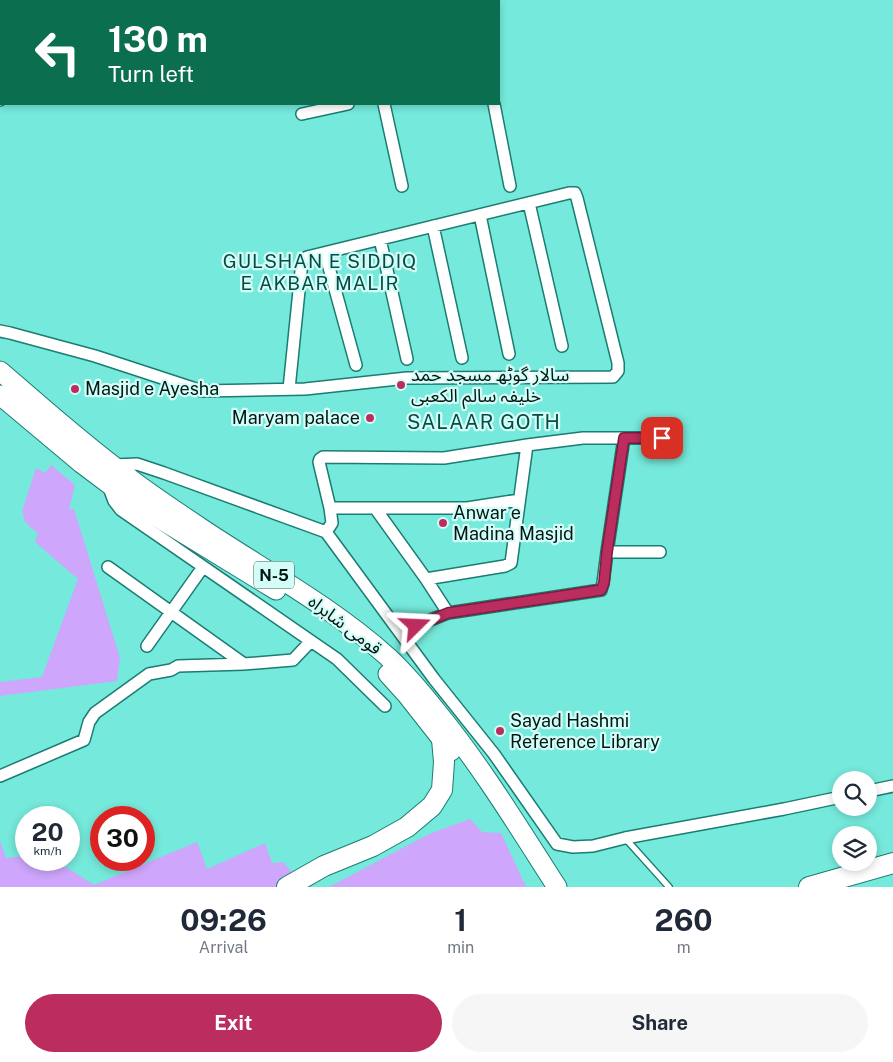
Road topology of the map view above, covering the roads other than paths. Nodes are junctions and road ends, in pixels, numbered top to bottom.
1 (343, 105) edge
2 (384, 105) edge
3 (494, 105) edge
4 (302, 114) dead end
5 (402, 186) dead end
6 (510, 186) dead end
7 (529, 203) junction
8 (480, 215) junction
9 (433, 226) junction
10 (380, 239) junction
11 (325, 252) junction
12 (0, 332) edge
13 (562, 346) dead end
14 (509, 354) dead end
15 (462, 358) dead end
16 (407, 359) dead end
17 (356, 364) dead end
18 (0, 371) edge
19 (289, 389) junction
20 (0, 395) edge
21 (624, 438) junction
22 (662, 438) dead end
23 (527, 445) junction
24 (112, 465) junction
25 (107, 483) junction
26 (520, 500) junction
27 (330, 508) junction
28 (375, 508) junction
29 (326, 532) junction
30 (607, 552) junction
31 (660, 552) dead end
32 (108, 567) dead end
33 (203, 567) junction
34 (426, 579) junction
35 (172, 612) junction
36 (448, 613) junction
37 (400, 632) junction
38 (310, 641) junction
39 (147, 646) dead end
40 (244, 664) junction
41 (385, 706) dead end
42 (442, 739) junction
43 (0, 776) edge
44 (893, 786) edge
45 (877, 789) edge
46 (832, 799) edge
47 (508, 821) junction
48 (626, 838) junction
49 (893, 863) edge
50 (287, 887) edge
51 (543, 887) edge
52 (557, 887) edge
53 (669, 887) edge
54 (809, 887) edge

1 - 4 street
2 - 5 street
3 - 6 street
7 - 8 street
7 - 13 street
7 - 19 street
8 - 9 street
8 - 14 street
9 - 10 street
9 - 15 street
10 - 11 street
10 - 16 street
11 - 17 street
11 - 19 street
12 - 19 street
18 - 24 highway, قومی شاہراہ / N-5
20 - 25 highway, قومی شاہراہ / N-5
21 - 22 street
21 - 23 street
21 - 30 street
23 - 26 street
23 - 27 street
24 - 29 street
24 - 47 highway, قومی شاہراہ / N-5
25 - 33 street
25 - 42 highway, قومی شاہراہ / N-5
26 - 28 street
26 - 34 street
27 - 28 street
27 - 29 street
28 - 34 street
29 - 37 street
30 - 31 street
30 - 36 street
32 - 35 street
33 - 35 street
33 - 38 street
34 - 36 street
35 - 39 street
35 - 40 street
36 - 37 street
37 - 48 street
38 - 40 street
38 - 41 street
40 - 43 street
42 - 47 highway, قومی شاہراہ / N-5
42 - 50 highway
44 - 45 street
46 - 48 street
47 - 51 highway, قومی شاہراہ / N-5
47 - 52 highway, قومی شاہراہ / N-5
48 - 53 lane
49 - 54 highway

